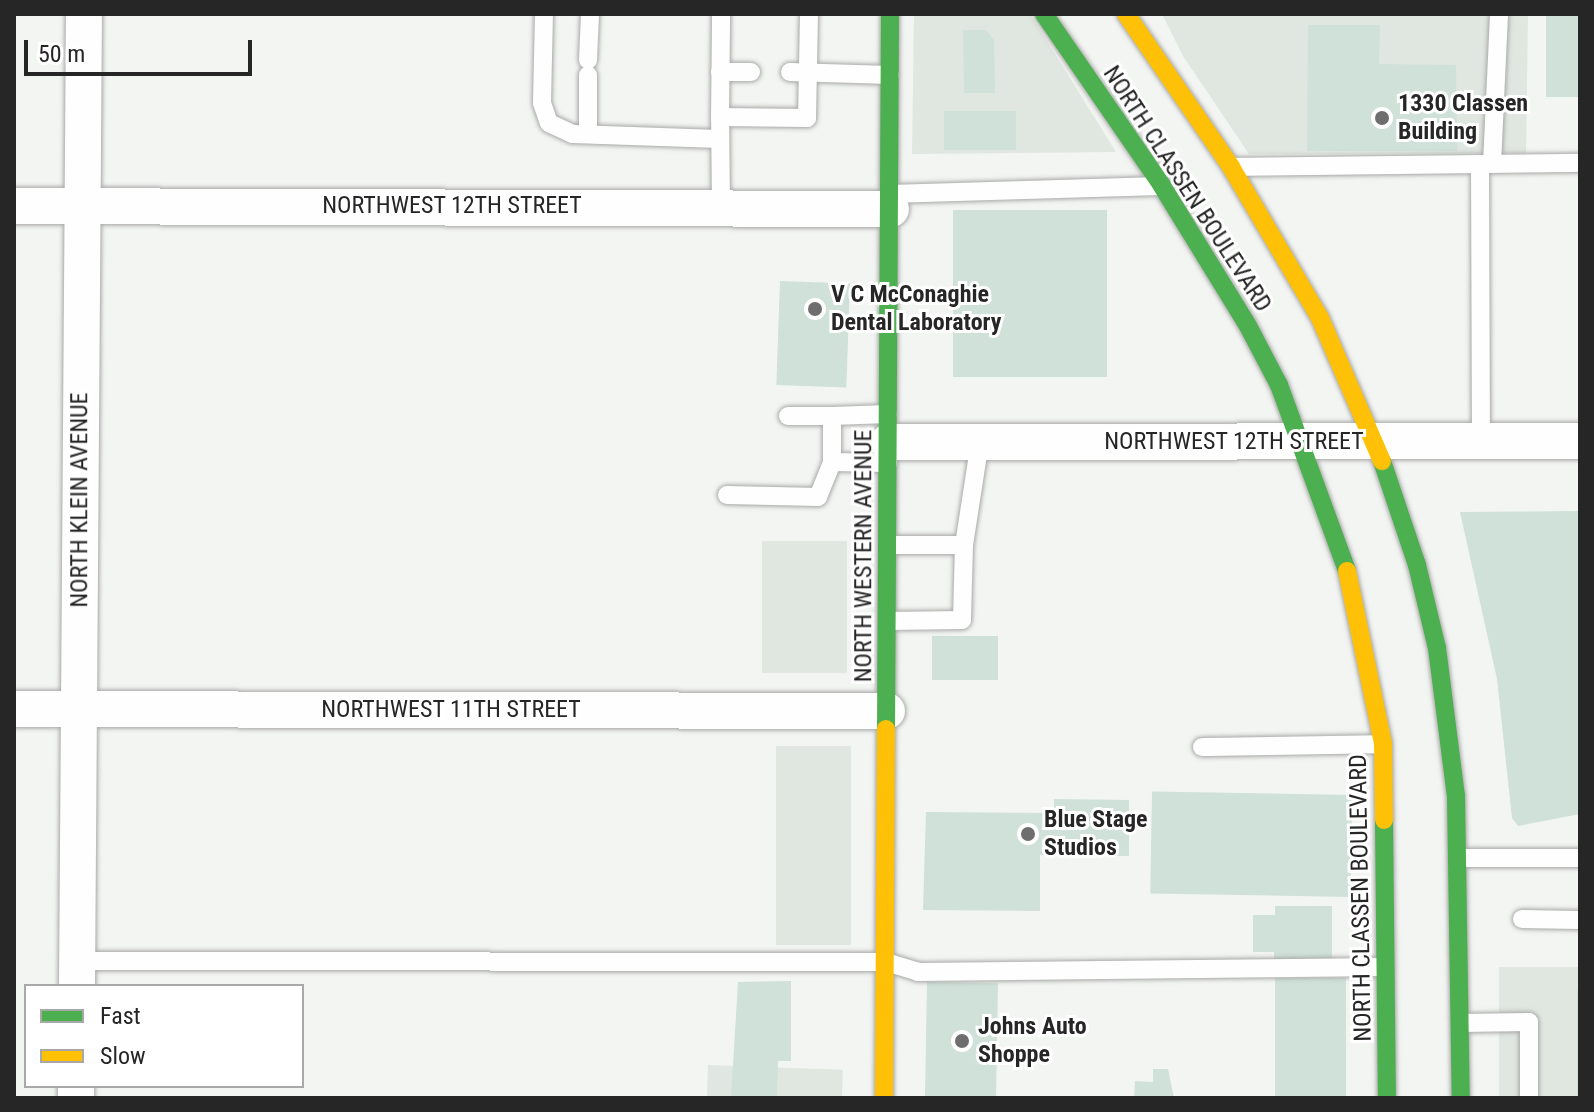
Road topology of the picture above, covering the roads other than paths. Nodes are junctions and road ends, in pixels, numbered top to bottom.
1 (84, 14) edge
2 (544, 14) edge
3 (590, 14) edge
4 (721, 14) edge
5 (890, 14) edge
6 (1044, 14) edge
7 (1151, 14) edge
8 (1499, 14) edge
9 (803, 20) edge
10 (1130, 20) edge
11 (720, 72) junction
12 (751, 72) dead end
13 (799, 73) junction
14 (890, 75) junction
15 (720, 117) junction
16 (588, 134) junction
17 (719, 139) junction
18 (1580, 163) edge
19 (1486, 164) junction
20 (1231, 167) junction
21 (1162, 186) junction
22 (891, 202) junction
23 (14, 206) edge
24 (82, 206) junction
25 (721, 206) junction
26 (788, 416) dead end
27 (832, 416) junction
28 (888, 440) junction
29 (1580, 441) edge
30 (980, 442) junction
31 (1301, 442) junction
32 (1375, 442) junction
33 (1481, 442) junction
34 (832, 462) junction
35 (727, 495) dead end
36 (888, 545) junction
37 (964, 545) junction
38 (888, 621) junction
39 (14, 709) edge
40 (79, 709) junction
41 (887, 711) junction
42 (1383, 744) junction
43 (1202, 747) dead end
44 (1458, 858) junction
45 (1580, 858) edge
46 (1522, 919) dead end
47 (1580, 920) edge
48 (886, 962) junction
49 (1388, 967) junction
50 (77, 973) edge
51 (1460, 1023) junction
52 (884, 1098) edge
53 (1387, 1098) edge
54 (1461, 1098) edge
55 (1529, 1098) edge

1 - 24 street, NORTH KLEIN AVENUE
2 - 16 lane
3 - 16 lane
4 - 11 lane
5 - 14 main road, NORTH WESTERN AVENUE
6 - 21 main road, NORTH CLASSEN BOULEVARD
7 - 10 lane
8 - 19 lane
9 - 13 lane
10 - 20 main road, NORTH CLASSEN BOULEVARD
11 - 12 lane
11 - 15 lane
13 - 14 lane
13 - 15 lane
14 - 22 main road, NORTH WESTERN AVENUE
15 - 17 lane
16 - 17 lane
17 - 25 lane
18 - 19 lane
19 - 20 lane
19 - 33 lane
20 - 32 main road, NORTH CLASSEN BOULEVARD
21 - 22 lane
21 - 31 main road, NORTH CLASSEN BOULEVARD
22 - 25 street, NORTHWEST 12TH STREET
22 - 28 main road, NORTH WESTERN AVENUE
23 - 24 street, NORTHWEST 12TH STREET
24 - 25 street, NORTHWEST 12TH STREET
24 - 40 street, NORTH KLEIN AVENUE
26 - 27 lane
27 - 28 lane
27 - 34 lane
28 - 30 street, NORTHWEST 12TH STREET
28 - 34 lane
28 - 36 main road, NORTH WESTERN AVENUE
29 - 33 street, NORTHWEST 12TH STREET
30 - 31 street, NORTHWEST 12TH STREET
30 - 37 lane
31 - 32 street, NORTHWEST 12TH STREET
31 - 42 main road, NORTH CLASSEN BOULEVARD
32 - 33 street, NORTHWEST 12TH STREET
32 - 44 main road, NORTH CLASSEN BOULEVARD
34 - 35 lane
36 - 37 lane
36 - 38 main road, NORTH WESTERN AVENUE
37 - 38 lane
38 - 41 main road, NORTH WESTERN AVENUE
39 - 40 street, NORTHWEST 11TH STREET
40 - 41 street, NORTHWEST 11TH STREET
40 - 50 street, NORTH KLEIN AVENUE
41 - 48 main road, NORTH WESTERN AVENUE
42 - 43 lane
42 - 49 main road, NORTH CLASSEN BOULEVARD
44 - 45 lane
44 - 51 main road, NORTH CLASSEN BOULEVARD
46 - 47 lane
48 - 49 lane
48 - 50 lane
48 - 52 main road, NORTH WESTERN AVENUE
49 - 53 main road, NORTH CLASSEN BOULEVARD
51 - 54 main road, NORTH CLASSEN BOULEVARD
51 - 55 lane

